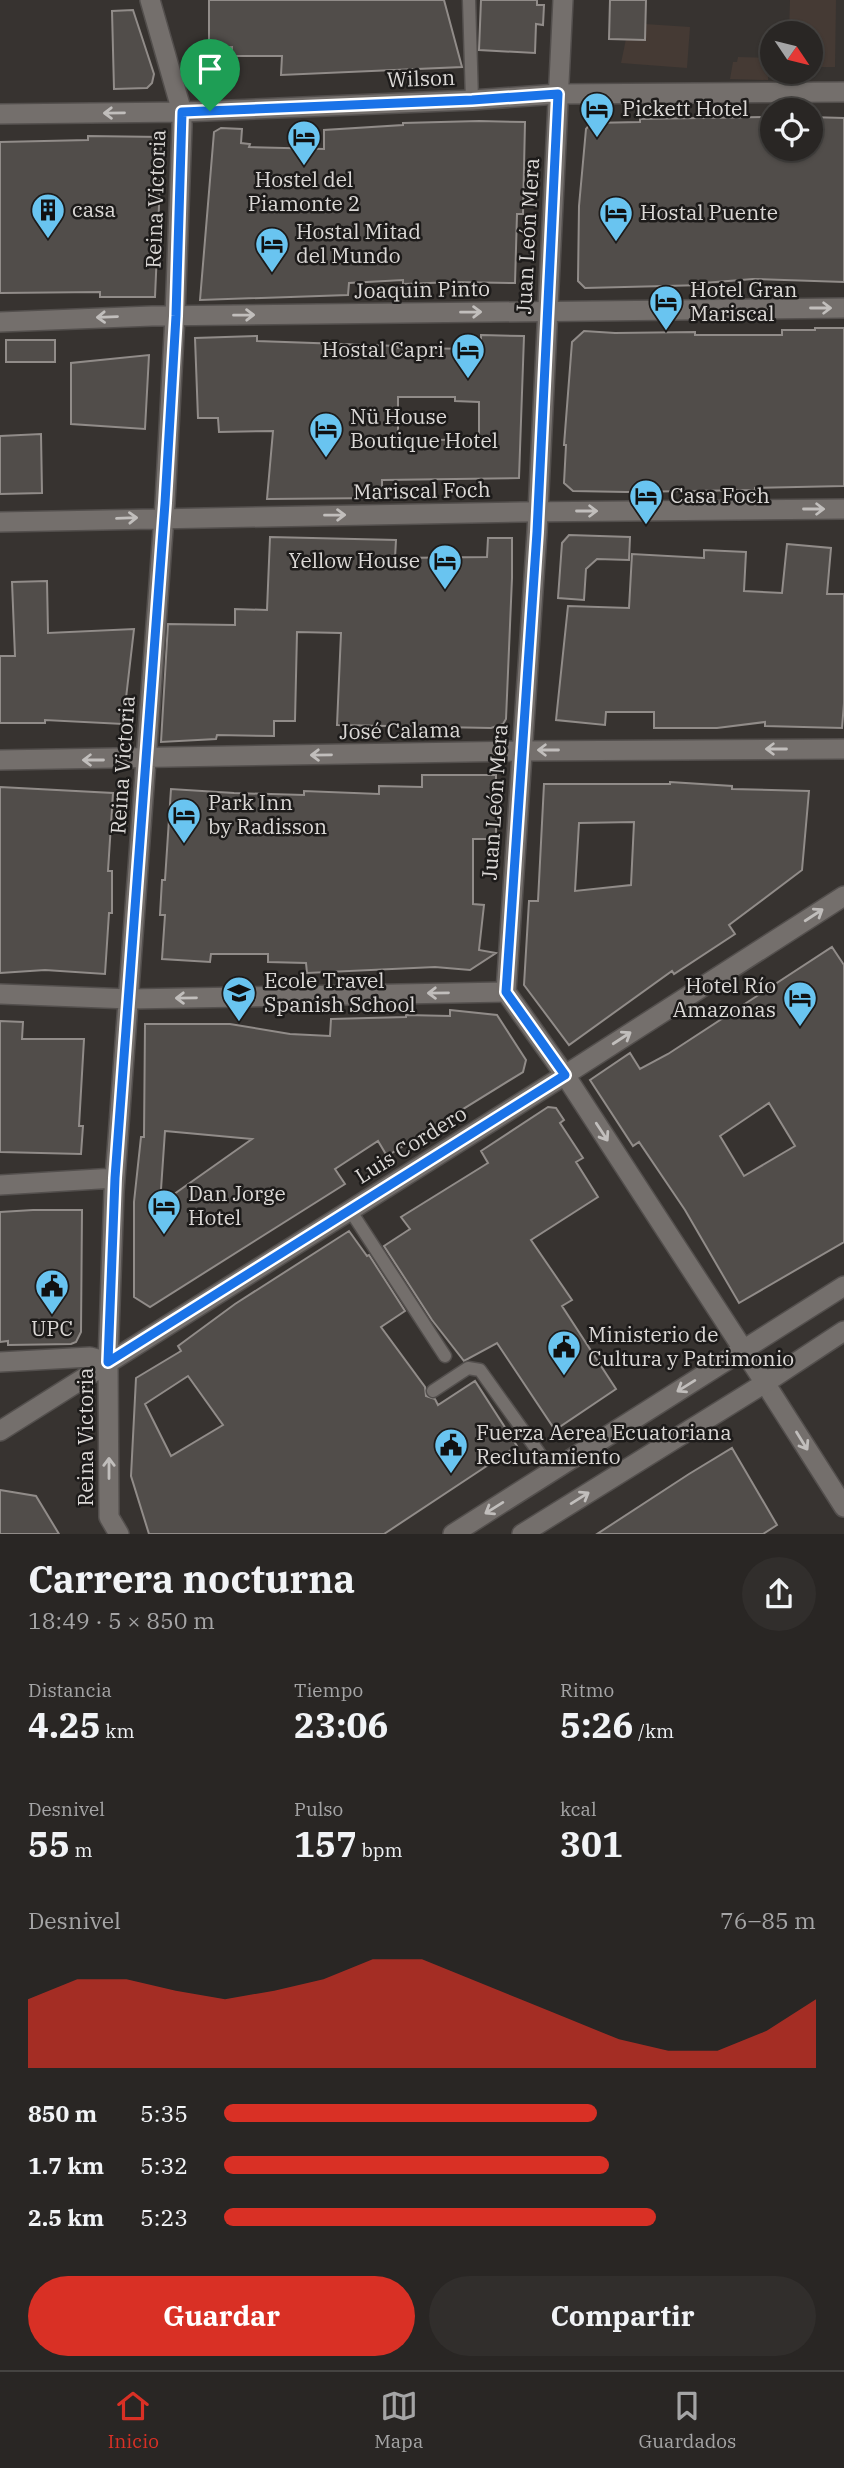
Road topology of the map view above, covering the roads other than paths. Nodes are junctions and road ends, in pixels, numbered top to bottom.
1 (150, 0) edge
2 (469, 0) edge
3 (563, 0) edge
4 (844, 92) edge
5 (558, 94) junction
6 (472, 100) junction
7 (182, 112) junction
8 (0, 114) edge
9 (844, 308) edge
10 (547, 310) junction
11 (176, 316) junction
12 (0, 322) edge
13 (844, 509) edge
14 (538, 512) junction
15 (163, 517) junction
16 (0, 522) edge
17 (844, 749) edge
18 (521, 751) junction
19 (145, 759) junction
20 (0, 761) edge
21 (844, 896) edge
22 (506, 992) junction
23 (0, 994) edge
24 (130, 999) junction
25 (565, 1075) junction
26 (115, 1178) junction
27 (0, 1185) edge
28 (350, 1210) junction
29 (844, 1286) edge
30 (844, 1331) edge
31 (744, 1349) junction
32 (445, 1356) dead end
33 (0, 1362) edge
34 (108, 1362) junction
35 (765, 1383) junction
36 (433, 1391) dead end
37 (0, 1431) edge
38 (552, 1471) junction
39 (844, 1507) edge
40 (475, 1528) edge
41 (119, 1534) edge
42 (453, 1534) edge
43 (522, 1534) edge

1 - 7 street, Reina Victoria
2 - 6 lane
3 - 5 street, Juan León Mera
4 - 5 street, Wilson
5 - 6 street, Wilson
5 - 10 street, Juan León Mera
6 - 7 street, Wilson
7 -> 8 street, Wilson
7 - 11 street, Reina Victoria
10 -> 9 street, Joaquin Pinto
11 -> 10 street, Joaquin Pinto
10 - 14 street, Juan León Mera
11 -> 12 street, Joaquin Pinto
11 - 15 street, Reina Victoria
14 -> 13 street, Mariscal Foch
15 -> 14 street, Mariscal Foch
14 - 18 street, Juan León Mera
16 -> 15 street, Mariscal Foch
15 - 19 street, Reina Victoria
17 -> 18 street, José Calama
18 -> 19 street, José Calama
18 - 22 street, Juan León Mera
19 -> 20 street, José Calama
19 - 24 street, Reina Victoria
25 -> 21 street, Luis Cordero
22 -> 24 street
22 - 25 street
23 - 24 street
24 - 26 street, Reina Victoria
25 - 28 street, Luis Cordero
25 -> 31 street
26 - 27 street
26 - 34 street, Reina Victoria
28 - 32 lane
28 - 34 street, Luis Cordero
29 - 31 street
30 - 35 street
31 - 35 street
31 -> 38 street
33 - 34 street
34 - 37 street, Luis Cordero
41 -> 34 street, Reina Victoria
35 -> 39 street
43 -> 35 street
36 - 38 lane
38 -> 40 street
40 - 42 street

